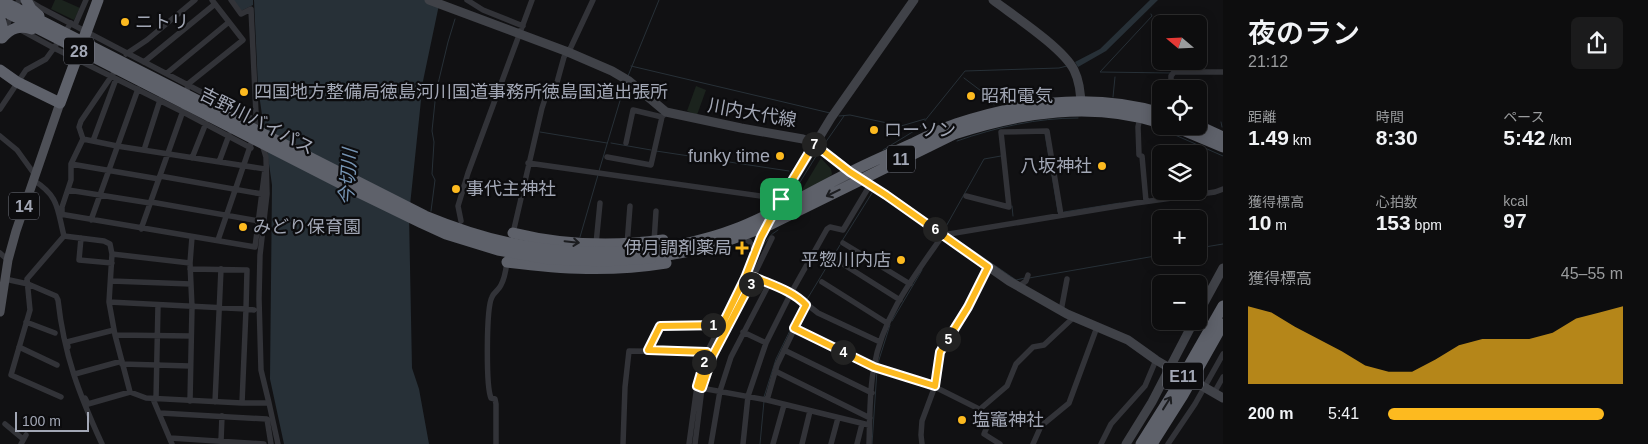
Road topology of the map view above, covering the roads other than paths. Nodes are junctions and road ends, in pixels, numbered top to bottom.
1 (0, 0) edge
2 (19, 0) edge
3 (86, 0) edge
4 (98, 0) edge
5 (195, 0) edge
6 (231, 0) edge
7 (429, 0) edge
8 (467, 0) edge
9 (532, 0) edge
10 (593, 0) edge
11 (914, 0) edge
12 (993, 0) edge
13 (29, 1) edge
14 (214, 2) edge
15 (0, 10) edge
16 (0, 18) edge
17 (229, 22) junction
18 (73, 24) junction
19 (19, 29) dead end
20 (522, 30) junction
21 (87, 31) junction
22 (1, 36) edge
23 (68, 40) junction
24 (54, 48) junction
25 (568, 52) junction
26 (127, 53) junction
27 (75, 59) junction
28 (144, 62) junction
29 (0, 70) edge
30 (1223, 72) edge
31 (166, 73) junction
32 (114, 78) junction
33 (1171, 80) edge
34 (17, 82) junction
35 (188, 84) junction
36 (138, 89) junction
37 (160, 100) junction
38 (60, 103) junction
39 (1081, 106) junction
40 (0, 109) edge
41 (1152, 111) edge
42 (183, 112) junction
43 (664, 114) junction
44 (1140, 117) junction
45 (255, 120) junction
46 (1152, 120) edge
47 (206, 123) junction
48 (1207, 130) edge
49 (229, 135) junction
50 (1194, 135) edge
51 (0, 136) edge
52 (1223, 137) edge
53 (83, 139) junction
54 (93, 141) junction
55 (626, 143) dead end
56 (117, 146) junction
57 (1223, 147) edge
58 (251, 148) junction
59 (819, 148) junction
60 (144, 150) junction
61 (168, 154) junction
62 (607, 157) dead end
63 (192, 158) junction
64 (219, 162) junction
65 (528, 163) junction
66 (71, 164) junction
67 (244, 166) junction
68 (109, 170) junction
69 (850, 172) junction
70 (34, 177) junction
71 (159, 178) junction
72 (866, 182) junction
73 (1223, 188) edge
74 (68, 190) junction
75 (235, 190) junction
76 (262, 194) junction
77 (100, 195) junction
78 (966, 196) dead end
79 (781, 199) junction
80 (1146, 201) junction
81 (150, 203) junction
82 (600, 203) dead end
83 (630, 206) dead end
84 (656, 211) dead end
85 (774, 212) junction
86 (61, 214) junction
87 (226, 214) junction
88 (1061, 215) junction
89 (92, 220) junction
90 (259, 221) junction
91 (461, 221) dead end
92 (767, 226) junction
93 (141, 228) junction
94 (513, 233) junction
95 (943, 235) junction
96 (64, 236) junction
97 (192, 237) junction
98 (739, 237) junction
99 (80, 238) junction
100 (772, 238) dead end
101 (540, 239) junction
102 (218, 240) junction
103 (708, 243) junction
104 (843, 243) dead end
105 (596, 244) junction
106 (627, 245) junction
107 (652, 250) junction
108 (755, 251) junction
109 (0, 253) edge
110 (112, 254) junction
111 (835, 259) dead end
112 (8, 260) junction
113 (508, 262) junction
114 (112, 263) junction
115 (536, 265) junction
116 (190, 266) junction
117 (988, 267) junction
118 (221, 268) junction
119 (1223, 268) edge
120 (751, 274) junction
121 (1028, 275) dead end
122 (5, 279) junction
123 (1067, 279) dead end
124 (111, 281) junction
125 (822, 282) dead end
126 (28, 284) junction
127 (191, 284) junction
128 (768, 284) junction
129 (910, 284) junction
130 (1018, 287) junction
131 (791, 293) junction
132 (1207, 297) edge
133 (900, 300) junction
134 (109, 302) junction
135 (805, 303) junction
136 (158, 305) junction
137 (1223, 306) edge
138 (192, 307) junction
139 (218, 308) junction
140 (246, 309) junction
141 (254, 310) dead end
142 (1060, 311) junction
143 (0, 312) edge
144 (1074, 317) junction
145 (26, 322) junction
146 (888, 323) junction
147 (1223, 324) edge
148 (722, 325) junction
149 (1097, 327) junction
150 (794, 328) junction
151 (1194, 330) edge
152 (115, 332) junction
153 (743, 332) junction
154 (55, 333) dead end
155 (158, 336) junction
156 (191, 336) junction
157 (880, 342) junction
158 (766, 343) junction
159 (19, 347) junction
160 (648, 350) junction
161 (784, 350) junction
162 (707, 352) junction
163 (1223, 354) edge
164 (1156, 360) junction
165 (122, 362) junction
166 (57, 365) dead end
167 (156, 365) junction
168 (190, 366) junction
169 (874, 367) junction
170 (1170, 368) junction
171 (776, 370) junction
172 (1178, 373) dead end
173 (75, 374) junction
174 (1223, 377) edge
175 (1200, 385) junction
176 (935, 386) junction
177 (700, 388) junction
178 (720, 391) junction
179 (130, 392) junction
180 (872, 393) junction
181 (1214, 393) junction
182 (748, 396) junction
183 (61, 397) dead end
184 (1223, 398) edge
185 (154, 399) junction
186 (765, 399) junction
187 (190, 401) junction
188 (215, 402) junction
189 (242, 403) junction
190 (269, 403) junction
191 (784, 404) junction
192 (979, 410) junction
193 (810, 411) junction
194 (160, 413) junction
195 (222, 416) junction
196 (838, 418) junction
197 (870, 418) junction
198 (5, 424) dead end
199 (862, 424) junction
200 (869, 425) junction
201 (23, 439) edge
202 (171, 441) edge
203 (221, 441) junction
204 (102, 444) edge
205 (264, 444) edge
206 (271, 444) edge
207 (278, 444) edge
208 (496, 444) edge
209 (623, 444) edge
210 (689, 444) edge
211 (695, 444) edge
212 (711, 444) edge
213 (743, 444) edge
214 (773, 444) edge
215 (802, 444) edge
216 (831, 444) edge
217 (857, 444) edge
218 (869, 444) edge
219 (922, 444) edge
220 (1000, 444) edge
221 (1033, 444) edge
222 (1101, 444) edge
223 (1126, 444) edge
224 (1141, 444) edge
225 (1152, 444) edge
226 (1168, 444) edge

1 - 23 highway, 吉野川バイパス / 11, bridge
2 - 22 street
3 - 18 street
4 - 21 highway, 28
5 - 26 street
6 - 45 street
7 - 20 main road, 川内大代線
8 - 20 street
9 - 20 street
10 - 25 street
11 - 59 main road
12 - 39 main road
13 - 18 street
13 - 23 highway, bridge
14 - 17 street
14 - 28 street
15 - 23 highway, 吉野川バイパス / 11, bridge
16 - 22 highway, bridge
17 - 31 street
17 - 35 street
18 - 21 street
18 - 24 street
19 - 24 street
20 - 25 main road, 川内大代線
20 - 91 street
21 - 26 street
21 - 27 highway, 28
22 - 23 highway, bridge
23 - 107 highway, 吉野川バイパス / 11, bridge
24 - 27 street
24 - 34 street
25 - 43 main road, 川内大代線
25 - 65 street
26 - 28 street
26 - 32 street
27 - 32 street
27 - 38 highway, 28
28 - 31 street
29 - 34 highway
30 - 33 street
31 - 35 street
32 - 36 street
32 - 53 street
32 - 54 street
34 - 38 highway
34 - 40 street
35 - 42 street
35 - 45 street
36 - 37 street
36 - 56 street
37 - 42 street
37 - 60 street
38 - 70 main road, 14
39 - 41 highway, 吉野川バイパス / 11
39 - 44 highway, 吉野川バイパス / 11
39 - 69 highway, 吉野川バイパス / 11
39 - 72 highway, 吉野川バイパス / 11
42 - 47 street
42 - 61 street
43 - 55 street
43 - 59 main road, 川内大代線
43 - 62 street
44 - 46 highway, 吉野川バイパス / 11
44 - 80 street
45 - 58 street
45 - 190 street
47 - 49 street
47 - 63 street
48 - 52 highway
49 - 58 street
49 - 64 street
50 - 57 highway
51 - 70 street
53 - 54 street
53 - 66 street
54 - 56 street
56 - 60 street
56 - 68 street
58 - 67 street
59 - 69 main road, 川内大代線
59 - 79 main road
60 - 61 street
61 - 63 street
61 - 71 street
63 - 64 street
64 - 67 street
65 - 79 street
65 - 94 street
66 - 68 street
66 - 74 street
67 - 75 street
67 - 76 street
68 - 71 street
68 - 77 street
69 - 72 main road, 川内大代線
69 - 85 highway, 吉野川バイパス / 11
70 - 86 street
70 - 112 main road, 14
71 - 75 street
71 - 81 street
72 -> 92 highway, 吉野川バイパス / 11
72 - 95 main road, 川内大代線
72 - 131 street
73 - 80 street
74 - 77 street
74 - 86 street
75 - 76 street
75 - 87 street
76 - 90 street
77 - 81 street
77 - 89 street
78 - 88 street
79 - 85 main road
80 - 88 street
81 - 87 street
81 - 93 street
82 - 105 street
83 - 106 street
84 - 107 street
85 - 92 main road
85 - 103 highway, 吉野川バイパス / 11
86 - 89 street
86 - 96 street
87 - 90 street
87 - 102 street
88 - 95 street
89 - 93 street
90 - 102 street
92 - 98 highway, 吉野川バイパス / 11
92 - 108 street
93 - 97 street
94 - 101 highway, 11
94 - 113 street
95 - 117 main road, 川内大代線
95 - 129 street
96 - 99 street
96 - 126 street
97 - 102 street
97 - 116 street
98 - 103 highway, 吉野川バイパス / 11
98 - 108 street
99 - 110 street
99 - 114 street
100 - 120 street
101 -> 105 highway, 11
101 - 115 street
103 - 107 highway, 吉野川バイパス / 11
103 - 107 highway, 11
103 - 115 highway, 11
104 - 129 street
105 - 106 highway, 11
106 - 107 highway, 11
108 - 120 street
109 - 112 street
110 - 114 street
110 - 116 street
111 - 133 street
112 - 122 main road, 14
113 - 115 highway, 11
113 - 208 street
114 - 124 street
116 - 118 street
116 - 127 street
117 - 130 main road, 川内大代線
117 - 176 street
118 - 139 street
118 - 140 street
119 - 132 main road
120 - 128 street
120 - 148 street
120 - 177 street
121 - 130 street
122 - 126 street
122 - 143 main road, 14
123 - 142 street
124 - 127 street
124 - 134 street
125 - 146 street
126 - 145 street
126 - 204 street
127 - 138 street
128 - 131 street
128 - 153 street
129 - 133 street
130 - 142 main road, 川内大代線
131 - 135 street
131 - 158 street
133 - 146 street
134 - 136 street
134 - 152 street
135 - 150 street
135 - 157 street
136 - 138 street
136 - 155 street
224 -> 137 highway, E11
138 - 139 street
138 - 156 street
139 - 140 street
139 - 188 street
140 - 141 street
140 - 189 street
142 - 144 main road, 川内大代線
144 - 149 main road, 川内大代線
144 - 192 street
145 - 154 street
145 - 159 street
146 - 157 street
147 - 225 highway, E11
148 - 160 street
148 - 162 street
149 - 164 main road, 川内大代線
149 - 221 street
150 - 161 street
150 - 169 street
151 - 170 main road
152 - 155 street
152 - 165 street
152 - 173 street
153 - 158 street
153 - 178 street
155 - 156 street
155 - 167 street
156 - 168 street
157 - 169 street
158 - 182 street
159 - 166 street
159 - 183 street
160 - 162 street
160 - 209 street
161 - 171 street
161 - 180 street
162 - 177 street
163 - 175 street
164 - 170 main road, 川内大代線
164 - 222 street
165 - 167 street
165 - 173 street
165 - 179 street
167 - 168 street
167 - 185 street
168 - 187 street
169 - 176 street
169 - 180 street
170 - 172 main road, 川内大代線
170 - 223 main road
171 - 186 street
171 - 197 street
173 - 179 street
174 - 181 street
175 - 181 main road
175 - 226 street
176 - 192 street
176 - 219 street
177 - 178 street
177 - 210 street
177 - 211 street
178 - 182 street
178 - 212 street
179 - 185 street
180 - 197 street
181 - 184 main road
182 - 186 street
182 - 213 street
185 - 187 street
185 - 194 street
186 - 191 street
187 - 188 street
188 - 189 street
189 - 190 street
190 - 207 street
191 - 193 street
191 - 214 street
192 - 220 street
193 - 196 street
193 - 215 street
194 - 195 street
194 - 202 street
195 - 203 street
195 - 206 street
196 - 199 street
196 - 216 street
197 - 200 street
198 - 201 street
199 - 200 street
199 - 217 street
200 - 218 street
202 - 203 street
203 - 205 street

